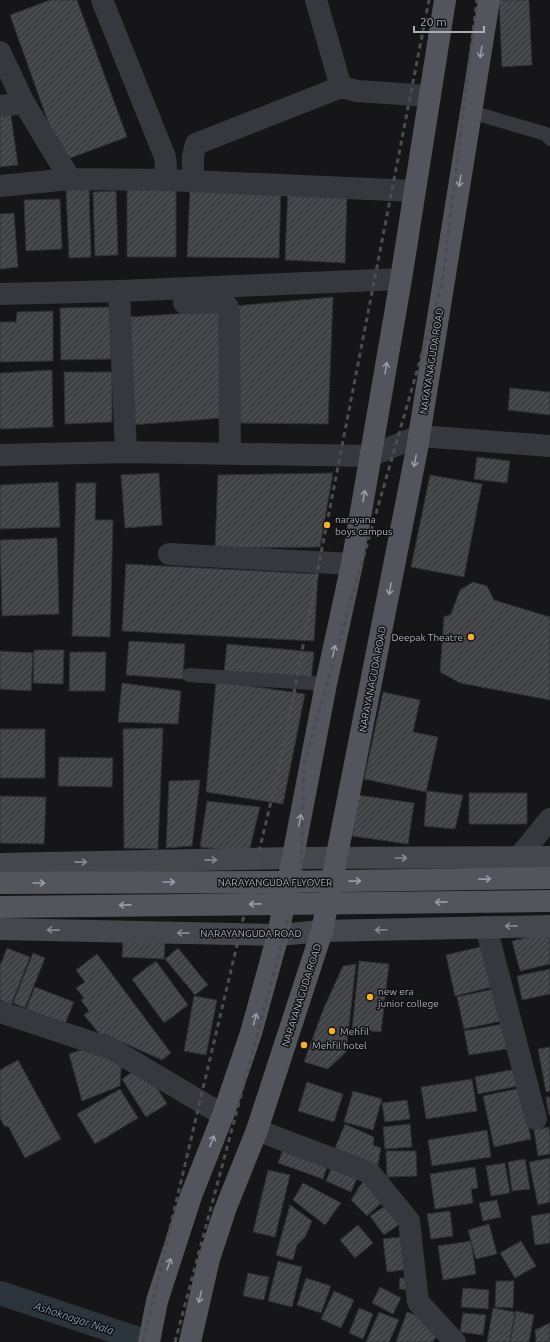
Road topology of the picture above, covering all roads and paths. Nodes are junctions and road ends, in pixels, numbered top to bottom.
1 (102, 0) edge
2 (316, 0) edge
3 (445, 0) edge
4 (489, 0) edge
5 (0, 52) edge
6 (340, 87) junction
7 (429, 96) junction
8 (24, 103) junction
9 (0, 106) edge
10 (471, 112) junction
11 (550, 139) edge
12 (70, 179) junction
13 (167, 180) junction
14 (193, 181) junction
15 (0, 186) edge
16 (414, 191) junction
17 (401, 279) junction
18 (0, 294) edge
19 (120, 298) junction
20 (419, 436) junction
21 (550, 446) edge
22 (126, 452) junction
23 (230, 454) junction
24 (0, 455) edge
25 (370, 456) junction
26 (169, 554) dead end
27 (352, 564) junction
28 (188, 675) dead end
29 (326, 684) junction
30 (550, 820) edge
31 (550, 857) edge
32 (292, 858) junction
33 (337, 858) junction
34 (518, 858) junction
35 (0, 864) edge
36 (550, 878) edge
37 (0, 883) edge
38 (550, 901) edge
39 (0, 907) edge
40 (550, 926) edge
41 (486, 927) junction
42 (0, 929) edge
43 (322, 931) junction
44 (278, 934) junction
45 (0, 1012) edge
46 (223, 1114) junction
47 (536, 1119) dead end
48 (257, 1130) junction
49 (149, 1342) edge
50 (190, 1342) edge
51 (455, 1342) edge

1 - 13 street
2 - 6 street
3 - 7 main road
4 -> 10 main road, NARAYANAGUDA ROAD
5 - 8 street
6 - 7 street
6 - 14 street
7 - 16 main road
8 - 9 street
8 - 12 street
10 - 11 lane
10 -> 20 main road, NARAYANAGUDA ROAD
12 - 13 street
12 - 15 street
13 - 14 street
14 - 16 street
16 - 17 main road
17 - 19 street
25 -> 17 main road
18 - 19 street
19 - 22 street
19 - 23 street
20 - 21 street
20 - 25 street
20 -> 33 main road, NARAYANAGUDA ROAD
22 - 23 street
22 - 24 street
23 - 25 street
27 -> 25 main road
26 - 27 street
29 -> 27 main road
28 - 29 lane
32 -> 29 main road
30 - 34 street
31 - 34 street
32 - 33 street
35 -> 32 street
32 - 44 main road
33 -> 34 street
33 - 43 main road, NARAYANAGUDA ROAD
37 -> 36 main road, NARAYANGUDA FLYOVER, bridge
38 -> 39 main road, bridge
40 -> 41 street, NARAYANGUDA ROAD
41 -> 43 street, NARAYANGUDA ROAD
41 - 47 street
44 -> 42 street, NARAYANGUDA ROAD
43 - 44 street, NARAYANGUDA ROAD
43 - 48 main road, NARAYANAGUDA ROAD
46 -> 44 main road
45 - 46 street
49 -> 46 main road
48 -> 50 main road, NARAYANAGUDA ROAD
48 - 51 street

